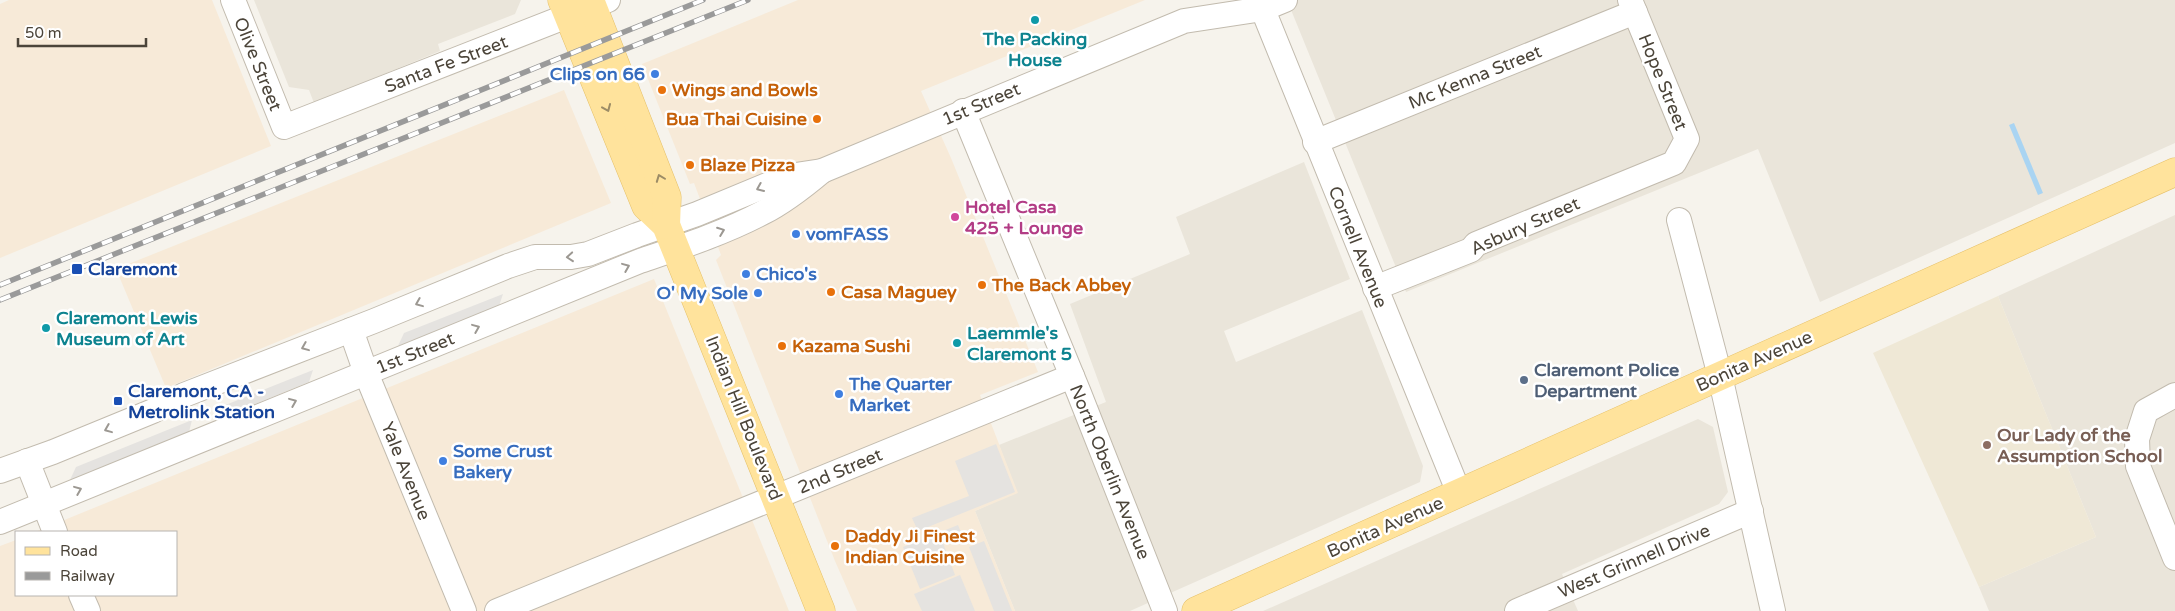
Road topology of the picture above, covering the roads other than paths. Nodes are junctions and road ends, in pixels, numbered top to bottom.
1 (232, 0) edge
2 (1285, 0) edge
3 (584, 4) edge
4 (1261, 4) edge
5 (1633, 6) edge
6 (963, 111) junction
7 (284, 127) joint
8 (1315, 142) junction
9 (1674, 163) joint
10 (2175, 172) edge
11 (1680, 220) dead end
12 (671, 237) junction
13 (1375, 288) junction
14 (351, 330) junction
15 (366, 373) junction
16 (1072, 376) junction
17 (1720, 376) junction
18 (2175, 395) edge
19 (27, 461) junction
20 (0, 471) edge
21 (1459, 493) junction
22 (776, 498) junction
23 (44, 504) junction
24 (1750, 511) junction
25 (0, 522) edge
26 (55, 531) edge
27 (2175, 558) edge
28 (81, 596) edge
29 (1782, 609) edge
30 (88, 611) edge
31 (464, 611) edge
32 (497, 611) edge
33 (822, 611) edge
34 (1165, 611) edge
35 (1196, 611) edge
36 (1517, 611) edge

1 - 7 street, Olive Street
2 - 4 street, 1st Street
3 - 7 street, Santa Fe Street
3 - 12 main road
4 - 6 street, 1st Street
4 - 8 street, Cornell Avenue
5 - 8 street, Mc Kenna Street
5 - 9 street, Hope Street
6 - 12 street, 1st Street
6 - 16 street, North Oberlin Avenue
8 - 13 street, Cornell Avenue
9 - 13 street, Asbury Street
10 - 17 main road, Bonita Avenue
11 - 17 street
12 -> 14 street, 1st Street
15 -> 12 street, 1st Street
12 - 22 main road, Indian Hill Boulevard
13 - 21 street, Cornell Avenue
14 - 15 street, Yale Avenue
14 -> 19 street, 1st Street
23 -> 15 street, 1st Street
15 - 31 street, Yale Avenue
16 - 22 street, 2nd Street
16 - 34 street, North Oberlin Avenue
17 - 21 main road, Bonita Avenue
17 - 24 street
18 - 27 street
19 - 20 street, 1st Street
19 - 23 street
21 - 35 main road, Bonita Avenue
22 - 32 street, 2nd Street
22 - 33 main road, Indian Hill Boulevard
23 - 25 street, 1st Street
23 - 26 street
24 - 29 street
24 - 36 street, West Grinnell Drive
28 - 30 street

